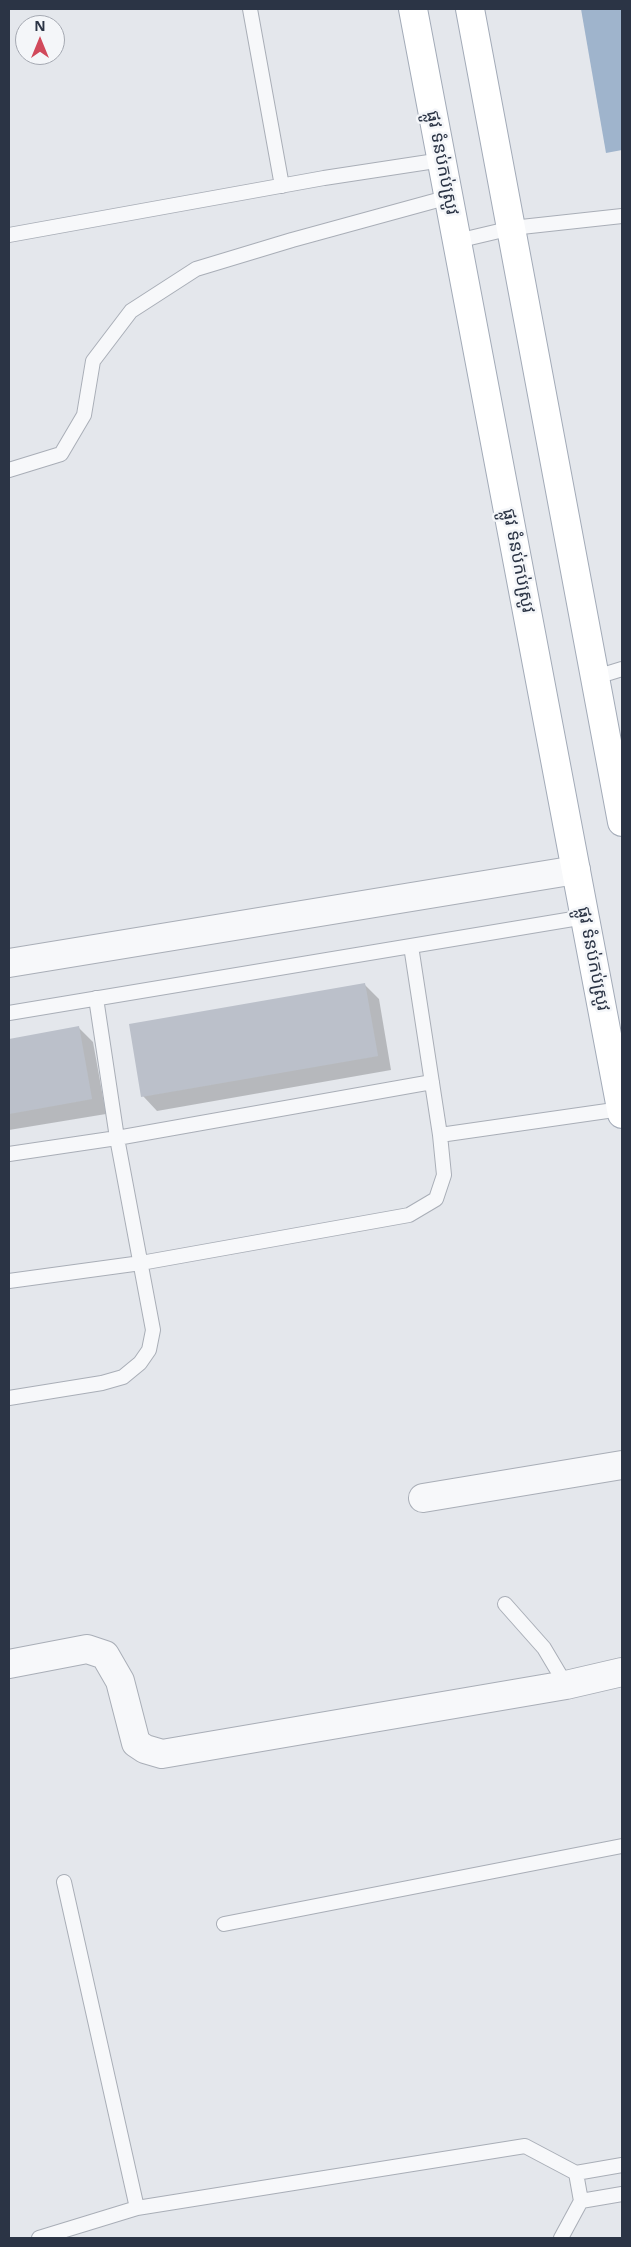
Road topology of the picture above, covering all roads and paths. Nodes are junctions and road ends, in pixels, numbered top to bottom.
1 (250, 9) edge
2 (413, 9) edge
3 (470, 9) edge
4 (442, 160) junction
5 (282, 186) junction
6 (449, 197) junction
7 (622, 216) edge
8 (512, 228) junction
9 (9, 235) edge
10 (457, 241) junction
11 (9, 470) edge
12 (622, 669) edge
13 (596, 677) junction
14 (622, 822) edge
15 (576, 870) junction
16 (585, 917) junction
17 (411, 946) junction
18 (9, 963) edge
19 (96, 998) junction
20 (9, 1013) edge
21 (432, 1082) junction
22 (622, 1111) edge
23 (440, 1134) junction
24 (117, 1138) junction
25 (9, 1154) edge
26 (141, 1263) junction
27 (9, 1281) edge
28 (9, 1398) edge
29 (622, 1465) edge
30 (423, 1498) dead end
31 (506, 1604) dead end
32 (9, 1664) edge
33 (622, 1672) edge
34 (566, 1685) junction
35 (622, 1846) edge
36 (64, 1882) dead end
37 (224, 1924) dead end
38 (622, 2165) edge
39 (576, 2174) junction
40 (622, 2194) edge
41 (581, 2201) junction
42 (137, 2208) junction
43 (38, 2238) edge
44 (561, 2238) edge

1 - 5 lane
2 - 4 main road, ផ្លូវ ទំនប់កប់ស្រូវ
3 - 8 main road
4 - 5 lane
4 - 6 main road, ផ្លូវ ទំនប់កប់ស្រូវ
5 - 9 lane
6 - 10 main road, ផ្លូវ ទំនប់កប់ស្រូវ
6 - 11 lane
7 - 8 lane
8 - 10 lane
8 - 13 main road
10 - 15 main road, ផ្លូវ ទំនប់កប់ស្រូវ
12 - 13 lane
13 - 14 main road
15 - 16 main road, ផ្លូវ ទំនប់កប់ស្រូវ
15 - 18 street
16 - 17 lane
16 - 22 main road, ផ្លូវ ទំនប់កប់ស្រូវ
17 - 19 lane
17 - 21 lane
19 - 20 lane
19 - 24 lane
21 - 23 lane
21 - 24 lane
22 - 23 lane
23 - 26 lane
24 - 25 lane
24 - 26 lane
26 - 27 lane
26 - 28 lane
29 - 30 street
31 - 34 lane
32 - 34 street
33 - 34 street
35 - 37 lane
36 - 42 lane
38 - 39 lane
39 - 41 lane
39 - 42 lane
40 - 41 lane
41 - 44 lane
42 - 43 lane

